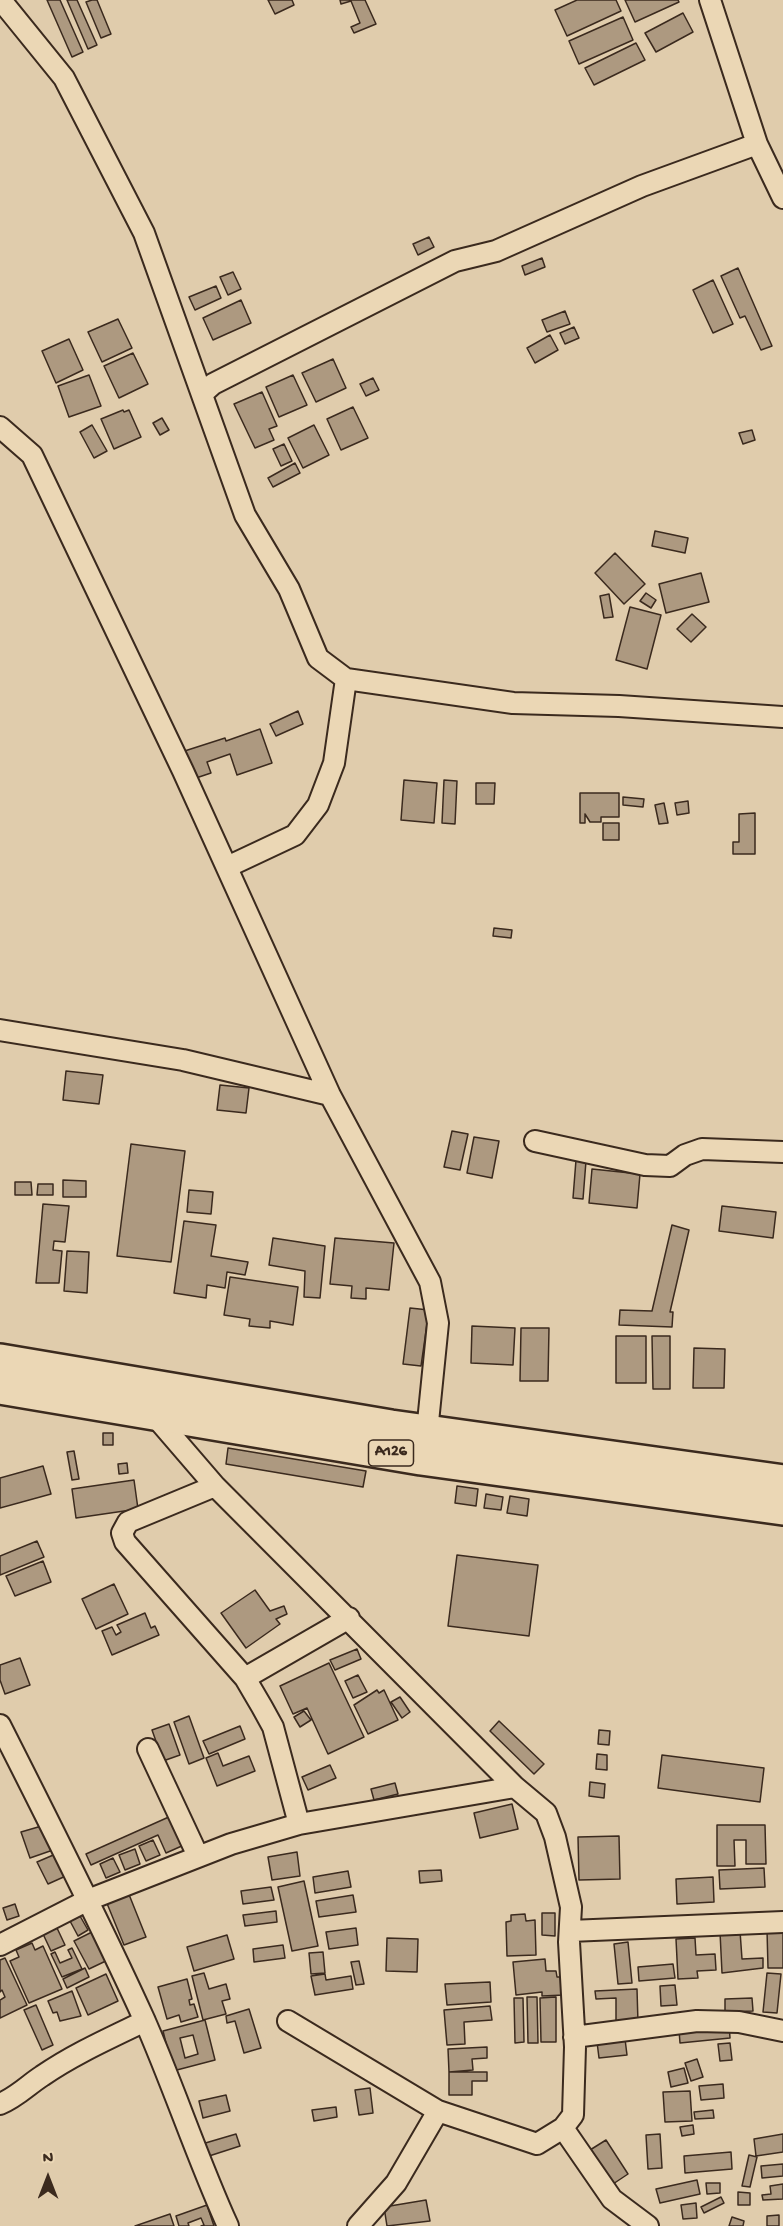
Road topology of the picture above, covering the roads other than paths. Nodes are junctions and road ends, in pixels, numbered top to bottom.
1 (710, 0) edge
2 (0, 3) edge
3 (757, 144) junction
4 (783, 198) edge
5 (203, 393) junction
6 (0, 427) edge
7 (346, 679) junction
8 (783, 717) edge
9 (227, 867) junction
10 (0, 1030) edge
11 (330, 1095) junction
12 (535, 1142) dead end
13 (783, 1152) edge
14 (0, 1361) edge
15 (0, 1387) edge
16 (153, 1414) junction
17 (427, 1432) junction
18 (783, 1482) edge
19 (215, 1486) junction
20 (783, 1508) edge
21 (349, 1618) junction
22 (245, 1678) junction
23 (0, 1725) edge
24 (148, 1749) dead end
25 (515, 1787) junction
26 (299, 1824) junction
27 (198, 1856) junction
28 (88, 1900) junction
29 (783, 1922) edge
30 (570, 1931) junction
31 (0, 1945) edge
32 (145, 2021) junction
33 (288, 2021) dead end
34 (783, 2031) edge
35 (574, 2037) junction
36 (0, 2104) edge
37 (438, 2111) junction
38 (564, 2128) junction
39 (228, 2226) edge
40 (358, 2226) edge
41 (648, 2226) edge

1 - 3 street
2 - 5 street
3 - 4 street
3 - 5 street
5 - 7 street
6 - 9 street
7 - 8 street
7 - 9 street
9 - 11 street
10 - 11 street
11 - 17 street
12 - 13 street
14 - 17 highway, A126
15 - 16 highway, A126
16 - 19 street
16 - 20 highway, A126
17 - 18 highway, A126
19 - 21 street
19 - 22 street
21 - 22 street
21 - 25 street
22 - 26 street
23 - 28 street
24 - 27 street
25 - 26 street
25 - 30 street
26 - 27 street
27 - 28 street
28 - 31 street
28 - 32 street
29 - 30 street
30 - 35 street
32 - 36 street
32 - 39 street
33 - 37 street
34 - 35 street
35 - 38 street
37 - 38 street
37 - 40 street
38 - 41 street

